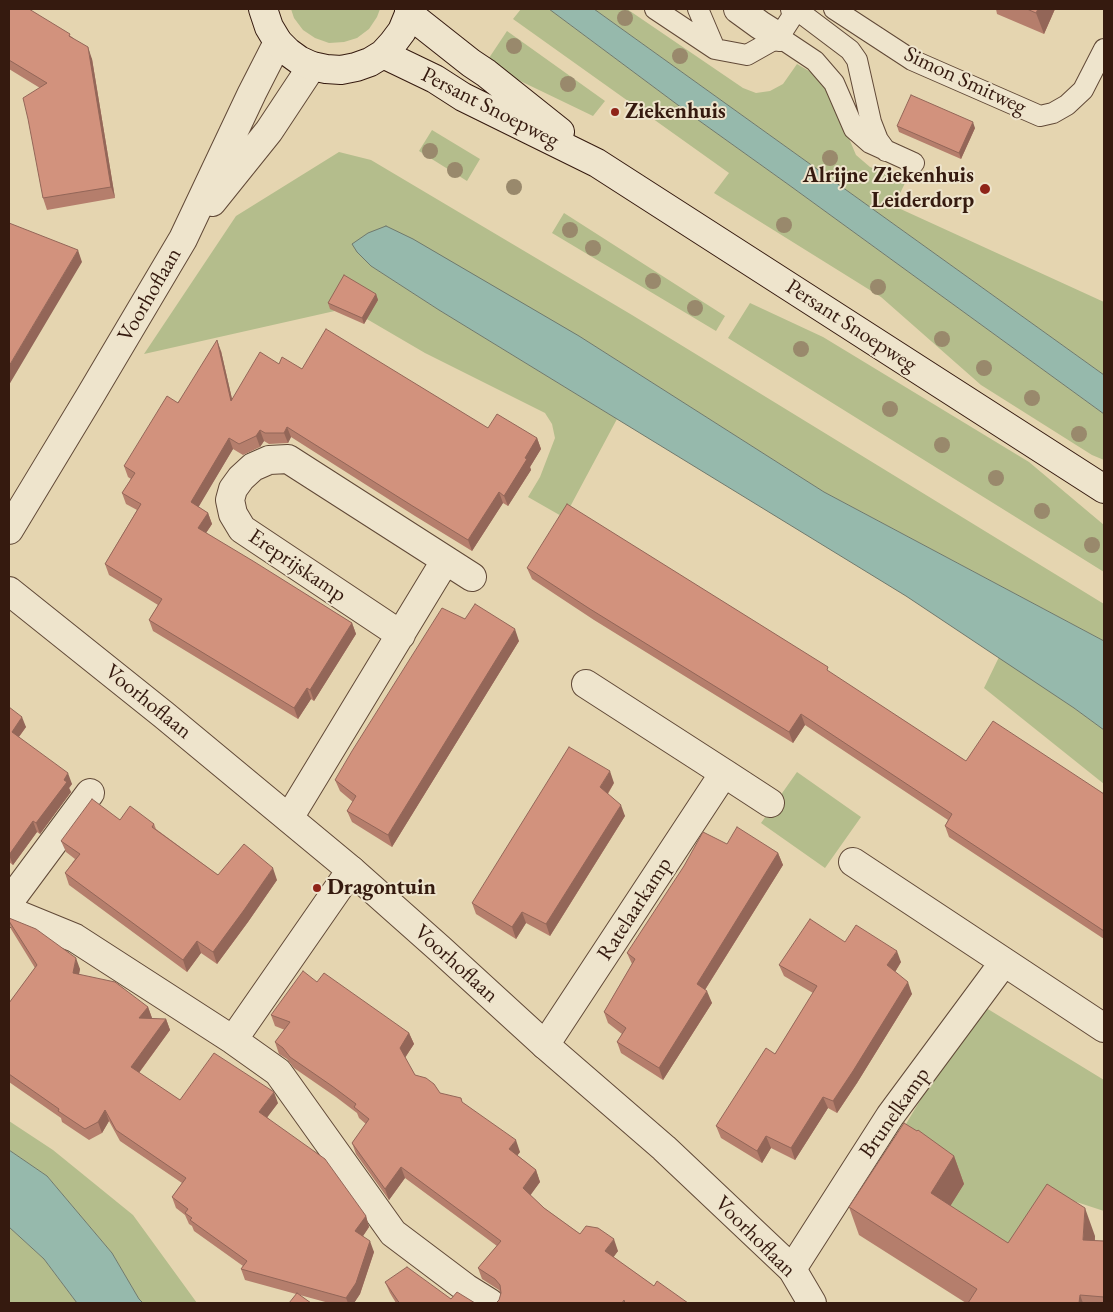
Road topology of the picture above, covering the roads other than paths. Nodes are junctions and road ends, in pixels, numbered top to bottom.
1 (263, 9) edge
2 (698, 9) edge
3 (738, 9) edge
4 (796, 9) edge
5 (834, 9) edge
6 (661, 11) edge
7 (409, 12) edge
8 (779, 37) junction
9 (278, 42) junction
10 (715, 49) junction
11 (1104, 49) edge
12 (383, 54) junction
13 (312, 66) junction
14 (878, 147) junction
15 (597, 163) junction
16 (914, 163) dead end
17 (183, 239) junction
18 (1104, 489) edge
19 (9, 530) edge
20 (445, 561) junction
21 (472, 577) dead end
22 (9, 591) edge
23 (401, 635) junction
24 (586, 684) dead end
25 (724, 773) junction
26 (90, 793) dead end
27 (770, 803) dead end
28 (289, 818) junction
29 (853, 862) dead end
30 (351, 870) junction
31 (9, 902) edge
32 (9, 911) edge
33 (1004, 962) junction
34 (1104, 1028) edge
35 (232, 1040) junction
36 (545, 1045) junction
37 (792, 1268) junction
38 (490, 1303) edge
39 (812, 1303) edge

1 - 9 street
2 - 10 lane
3 - 8 street
4 - 8 lane
4 - 14 lane
5 - 11 lane, Simon Smitweg
6 - 10 lane
7 - 12 street
7 - 15 street, Persant Snoepweg
8 - 10 lane
8 - 14 lane
9 - 13 street
9 - 17 street, Voorhoflaan
12 - 13 street
12 - 15 street, Persant Snoepweg
13 - 17 street, Voorhoflaan
14 - 16 lane
15 - 18 street, Persant Snoepweg
17 - 19 street, Voorhoflaan
20 - 21 street, Ereprijskamp
20 - 23 street
20 - 23 street, Ereprijskamp
22 - 28 street, Voorhoflaan
23 - 28 street
24 - 25 street
25 - 27 street
25 - 36 street, Ratelaarkamp
26 - 31 street
28 - 30 street, Voorhoflaan
29 - 33 street
30 - 35 street
30 - 36 street, Voorhoflaan
32 - 35 street
33 - 34 street
33 - 37 street, Brunelkamp
35 - 38 street
36 - 37 street, Voorhoflaan
37 - 39 street, Voorhoflaan

